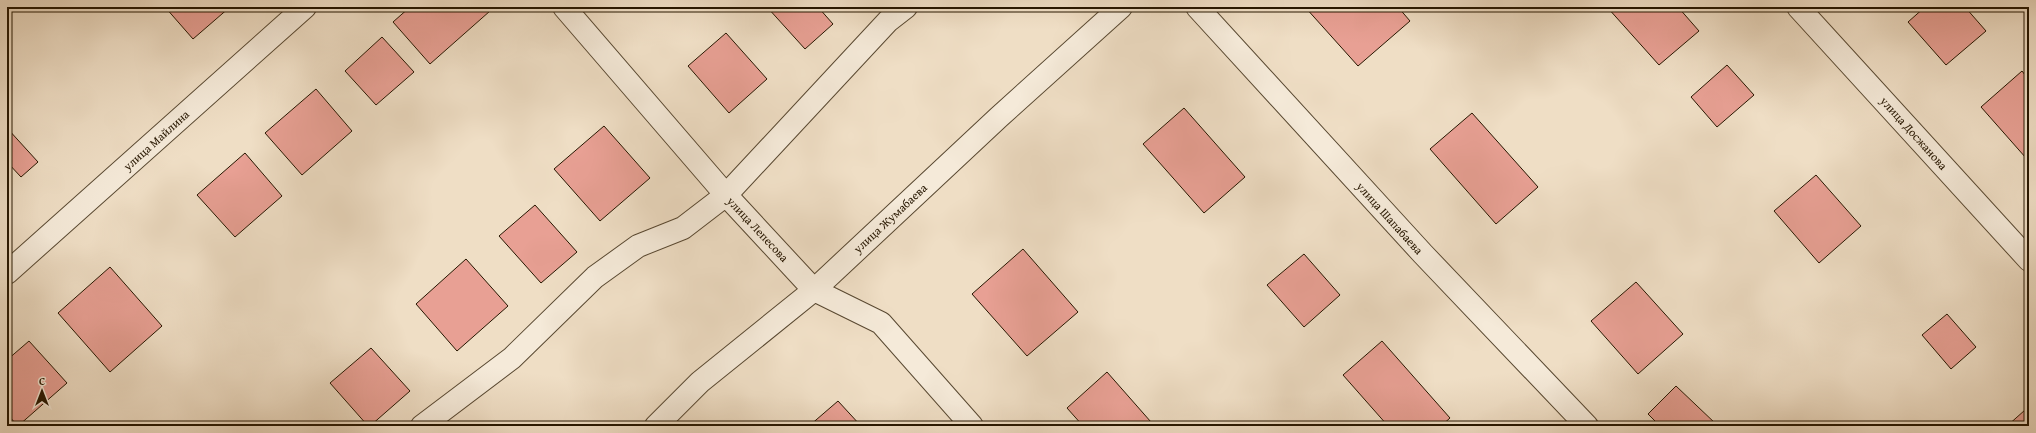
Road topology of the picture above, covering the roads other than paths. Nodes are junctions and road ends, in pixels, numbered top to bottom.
1 (305, 7) edge
2 (564, 7) edge
3 (906, 7) edge
4 (1121, 7) edge
5 (1198, 7) edge
6 (1798, 7) edge
7 (726, 195) junction
8 (2029, 260) edge
9 (7, 273) edge
10 (814, 290) junction
11 (422, 426) edge
12 (656, 426) edge
13 (972, 426) edge
14 (1586, 426) edge

1 - 9 street, улица Майлина
2 - 7 street, улица Лепесова
3 - 7 street
4 - 10 street, улица Жумабаева
5 - 14 street, улица Шапабаева
6 - 8 street, улица Досжанова
7 - 10 street, улица Лепесова
7 - 11 street
10 - 12 street, улица Жумабаева
10 - 13 street, улица Лепесова

